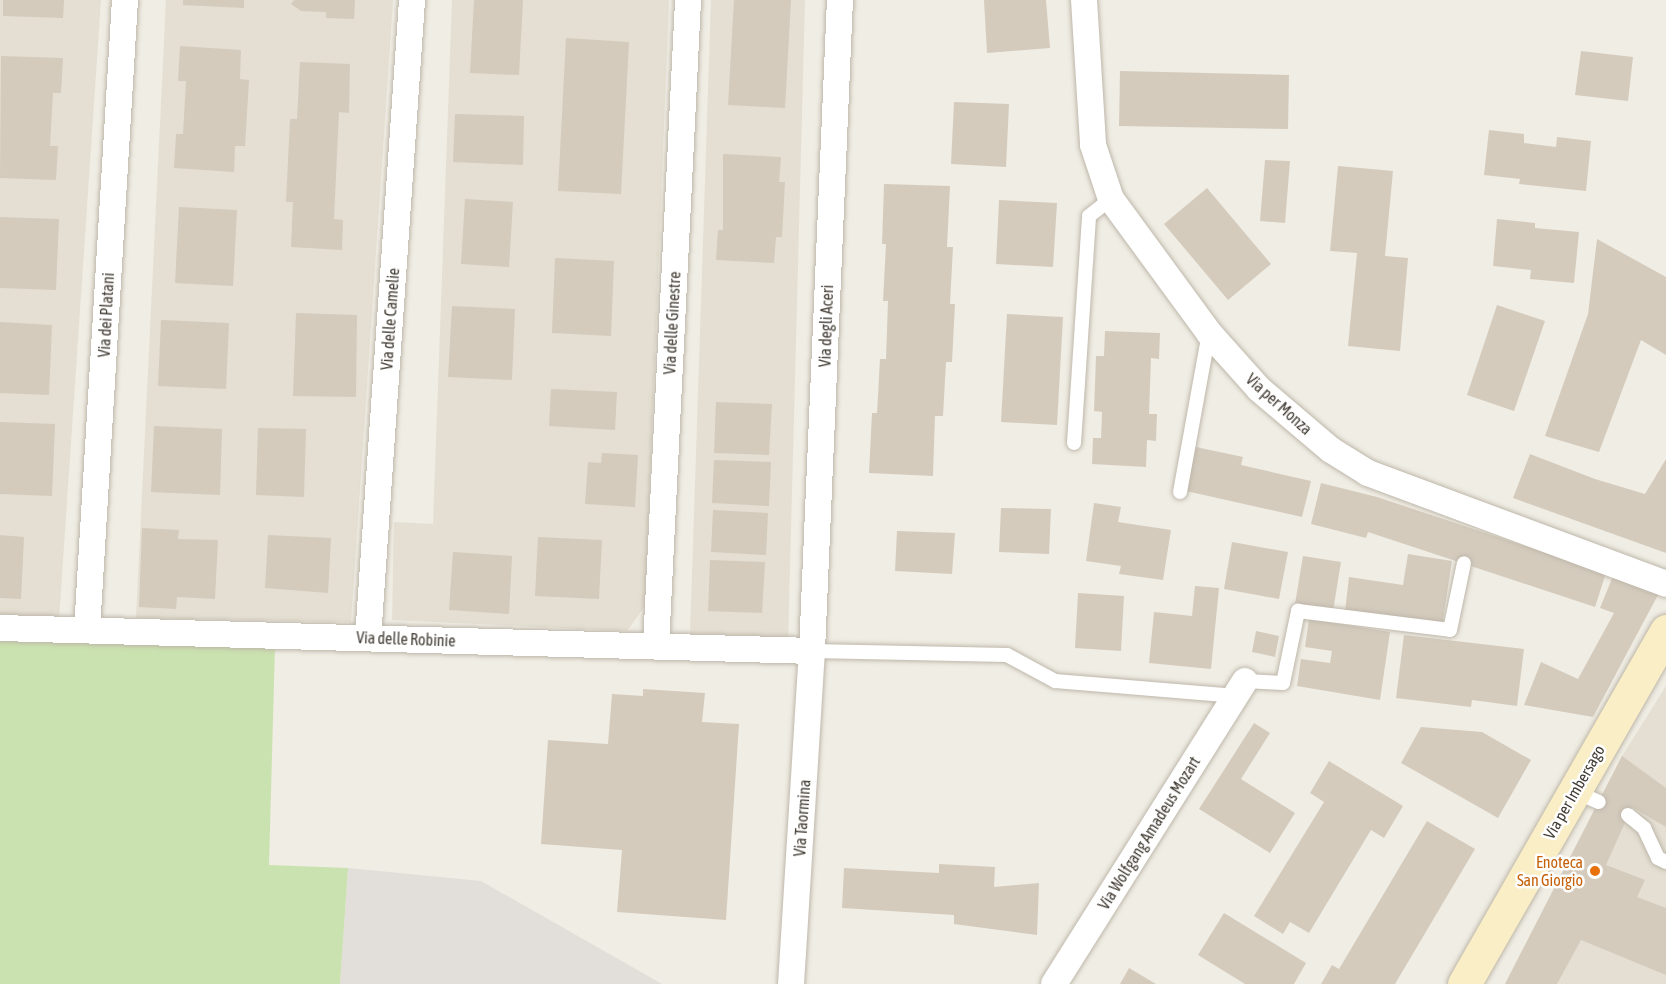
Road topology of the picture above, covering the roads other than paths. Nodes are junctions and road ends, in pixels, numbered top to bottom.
1 (125, 0) edge
2 (412, 0) edge
3 (688, 0) edge
4 (840, 0) edge
5 (1084, 0) edge
6 (1111, 199) junction
7 (1209, 333) junction
8 (1074, 443) dead end
9 (1180, 492) dead end
10 (1464, 563) dead end
11 (1666, 585) edge
12 (0, 628) edge
13 (87, 630) junction
14 (1666, 632) edge
15 (368, 638) junction
16 (656, 646) junction
17 (812, 651) junction
18 (1240, 688) junction
19 (1628, 815) dead end
20 (1666, 862) edge
21 (791, 984) edge
22 (1054, 984) edge
23 (1464, 984) edge

1 - 13 street, Via dei Platani
2 - 15 street, Via delle Camelie
3 - 16 street, Via delle Ginestre
4 - 17 street, Via degli Aceri
5 - 6 street, Via per Monza
6 - 7 street, Via per Monza
6 - 8 lane
7 - 9 lane
7 - 11 street, Via per Monza
10 - 18 lane
12 - 13 street, Via delle Robinie
13 - 15 street, Via delle Robinie
14 - 23 main road, Via per Imbersago
15 - 16 street, Via delle Robinie
16 - 17 street, Via delle Robinie
17 - 18 lane
17 - 21 street, Via Taormina
18 - 22 street, Via Wolfgang Amadeus Mozart
19 - 20 lane

